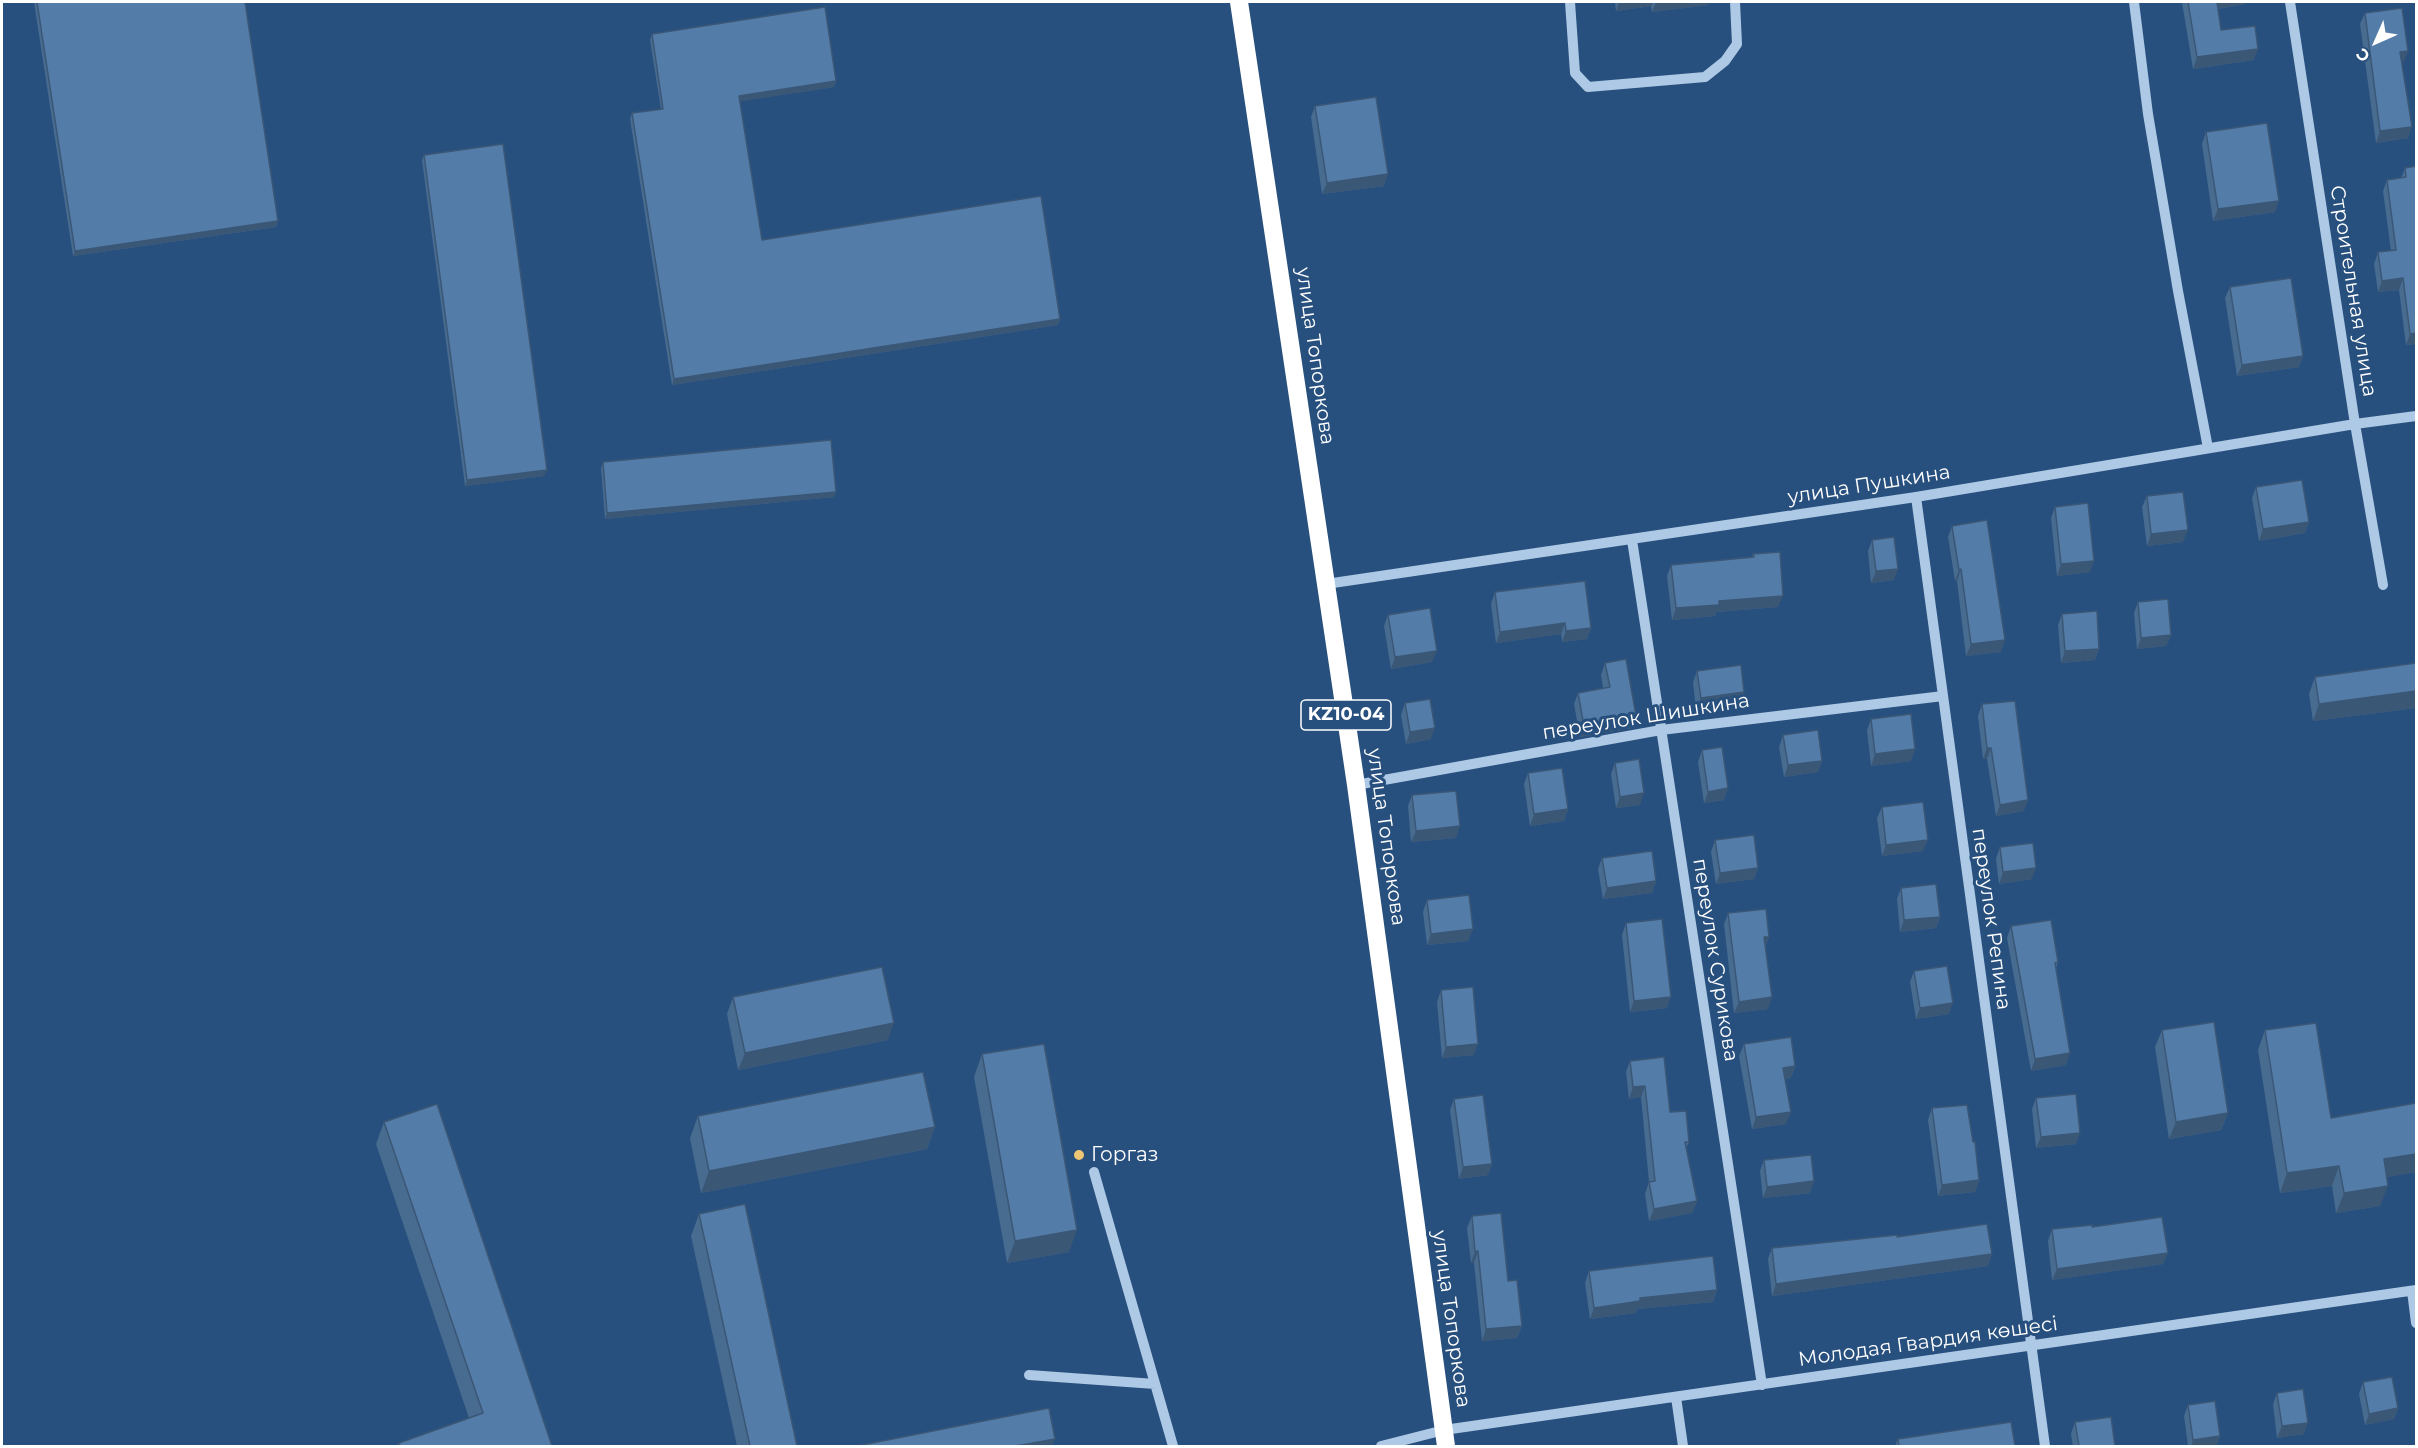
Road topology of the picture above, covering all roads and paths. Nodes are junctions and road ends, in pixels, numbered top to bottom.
1 (1239, 2) edge
2 (1570, 2) edge
3 (1735, 2) edge
4 (2134, 2) edge
5 (2290, 2) edge
6 (2416, 416) edge
7 (2355, 424) junction
8 (2208, 448) junction
9 (1916, 497) junction
10 (1632, 540) junction
11 (1326, 584) junction
12 (2383, 585) dead end
13 (1943, 696) junction
14 (1661, 730) junction
15 (1356, 785) junction
16 (1094, 1172) dead end
17 (2414, 1290) edge
18 (2416, 1323) edge
19 (2030, 1346) junction
20 (1029, 1375) dead end
21 (1155, 1384) junction
22 (1762, 1384) junction
23 (1676, 1397) junction
24 (1445, 1438) edge
25 (1173, 1446) edge
26 (1381, 1446) edge
27 (1683, 1446) edge
28 (2045, 1446) edge

1 - 11 highway, улица Топоркова / KZ10-04
2 - 3 street
4 - 8 street
5 - 7 street, Строительная улица
6 - 7 street, улица Пушкина
7 - 8 street, улица Пушкина
7 - 12 street, Строительная улица
8 - 9 street, улица Пушкина
9 - 10 street, улица Пушкина
9 - 13 street, переулок Репина
10 - 11 street, улица Пушкина
10 - 14 street, переулок Сурикова
11 - 15 highway, улица Топоркова / KZ10-04
13 - 14 street, переулок Шишкина
13 - 19 street, переулок Репина
14 - 15 street, переулок Шишкина
14 - 22 street, переулок Сурикова
15 - 24 highway, улица Топоркова / KZ10-04
16 - 21 street
17 - 18 street
17 - 19 street, Молодая Гвардия көшесі
19 - 22 street, Молодая Гвардия көшесі
19 - 28 street, переулок Репина
20 - 21 street
21 - 25 street
22 - 23 street, Молодая Гвардия көшесі
23 - 24 street, Молодая Гвардия көшесі
23 - 27 street
24 - 26 street, Молодая Гвардия көшесі

